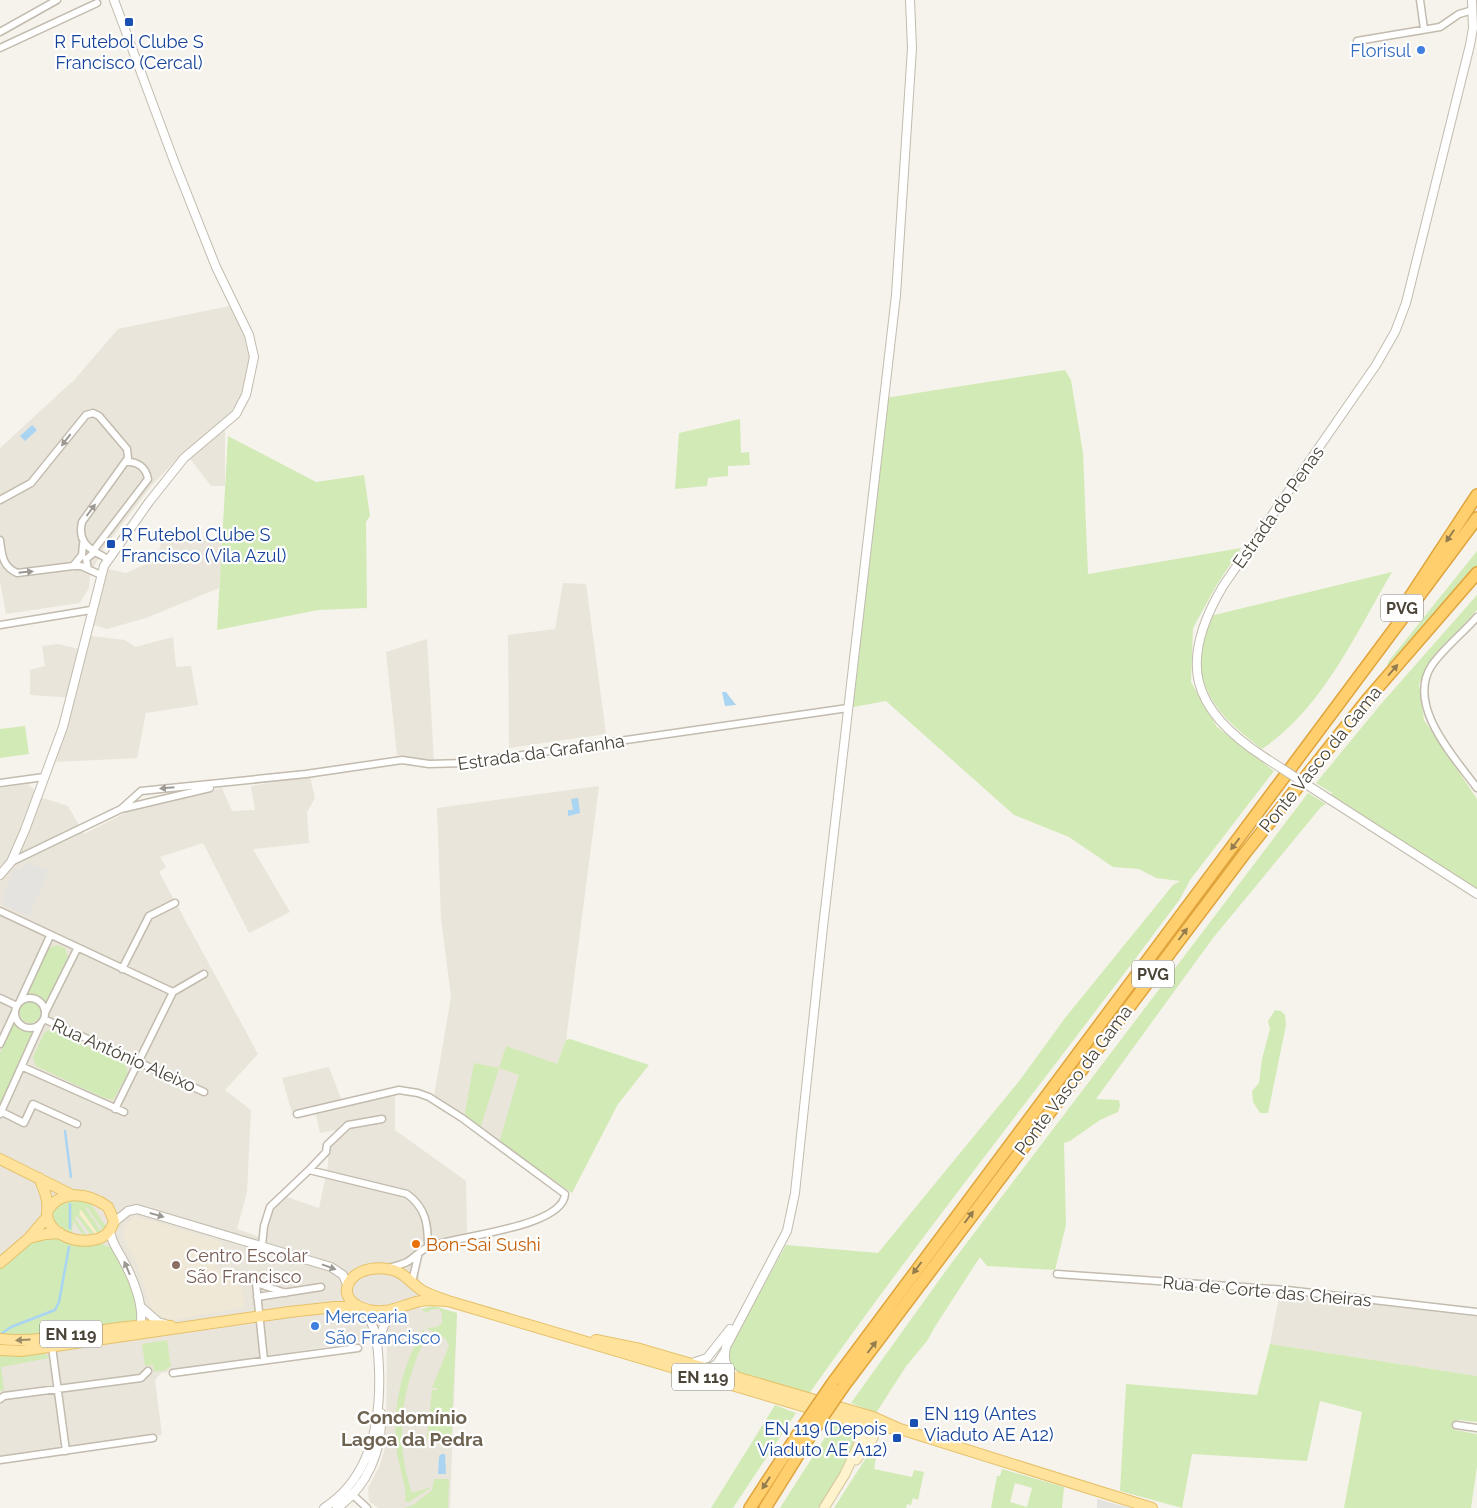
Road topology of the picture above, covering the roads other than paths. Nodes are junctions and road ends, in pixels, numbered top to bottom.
1 (57, 0) edge
2 (114, 0) edge
3 (910, 0) edge
4 (1420, 0) edge
5 (1472, 0) edge
6 (97, 3) dead end
7 (1473, 10) junction
8 (1424, 29) junction
9 (0, 32) edge
10 (1357, 41) dead end
11 (0, 48) edge
12 (126, 462) junction
13 (1477, 496) edge
14 (0, 500) edge
15 (1477, 518) edge
16 (1477, 530) edge
17 (0, 540) edge
18 (83, 543) junction
19 (94, 551) junction
20 (108, 559) junction
21 (73, 566) junction
22 (88, 569) junction
23 (1477, 573) edge
24 (101, 575) junction
25 (91, 610) junction
26 (1477, 617) edge
27 (0, 625) edge
28 (848, 708) junction
29 (1327, 721) junction
30 (44, 778) junction
31 (233, 782) junction
32 (0, 783) edge
33 (1477, 788) edge
34 (122, 809) junction
35 (10, 862) junction
36 (0, 875) edge
37 (1477, 894) edge
38 (175, 903) dead end
39 (0, 911) edge
40 (50, 936) junction
41 (77, 949) junction
42 (122, 969) junction
43 (204, 974) dead end
44 (173, 992) junction
45 (0, 998) edge
46 (17, 1006) junction
47 (43, 1019) junction
48 (0, 1044) edge
49 (138, 1062) junction
50 (23, 1067) junction
51 (204, 1092) dead end
52 (115, 1109) junction
53 (124, 1112) dead end
54 (1, 1113) edge
55 (298, 1114) dead end
56 (382, 1119) dead end
57 (77, 1124) dead end
58 (0, 1159) edge
59 (309, 1170) junction
60 (39, 1178) junction
61 (73, 1196) junction
62 (47, 1214) junction
63 (111, 1227) junction
64 (60, 1233) junction
65 (29, 1238) junction
66 (262, 1246) junction
67 (428, 1247) junction
68 (418, 1254) junction
69 (0, 1263) edge
70 (387, 1268) junction
71 (1057, 1274) dead end
72 (412, 1282) junction
73 (322, 1287) dead end
74 (347, 1288) junction
75 (286, 1293) junction
76 (752, 1296) junction
77 (257, 1297) junction
78 (448, 1301) junction
79 (409, 1304) junction
80 (141, 1307) junction
81 (361, 1307) junction
82 (323, 1308) junction
83 (398, 1309) junction
84 (1477, 1312) edge
85 (259, 1316) junction
86 (141, 1324) junction
87 (176, 1326) junction
88 (534, 1326) junction
89 (80, 1332) junction
90 (134, 1335) junction
91 (41, 1338) junction
92 (0, 1339) edge
93 (52, 1346) junction
94 (358, 1348) dead end
95 (378, 1348) junction
96 (726, 1348) junction
97 (0, 1350) edge
98 (715, 1350) junction
99 (636, 1357) junction
100 (264, 1360) junction
101 (682, 1361) junction
102 (709, 1369) junction
103 (148, 1371) dead end
104 (173, 1373) dead end
105 (738, 1378) junction
106 (721, 1382) junction
107 (838, 1385) junction
108 (57, 1389) junction
109 (0, 1399) edge
110 (379, 1401) junction
111 (840, 1417) junction
112 (875, 1422) junction
113 (1456, 1425) dead end
114 (1477, 1428) edge
115 (808, 1429) junction
116 (153, 1438) dead end
117 (858, 1447) junction
118 (66, 1451) junction
119 (0, 1460) edge
120 (358, 1474) junction
121 (845, 1474) junction
122 (353, 1495) junction
123 (338, 1497) junction
124 (324, 1508) edge
125 (337, 1508) edge
126 (367, 1508) edge
127 (750, 1508) edge
128 (765, 1508) edge
129 (824, 1508) edge
130 (1152, 1508) edge

1 - 9 street
2 - 20 street
3 - 28 street
4 - 8 street
5 - 7 street, Estrada do Penas
6 - 11 street
7 - 8 street
7 - 37 street, Estrada do Penas, bridge
8 - 10 street
12 -> 14 street
18 -> 12 street
12 - 19 street
13 -> 29 highway, Ponte Vasco da Gama / PVG
15 - 29 highway, Ponte Vasco da Gama / PVG
16 - 29 highway, Ponte Vasco da Gama / PVG
17 -> 21 street
18 - 19 street
18 - 21 street
19 - 20 street
19 - 22 street
20 - 24 street
21 - 22 street
22 - 24 street
107 -> 23 highway, Ponte Vasco da Gama / PVG
24 - 25 street
25 - 27 street
25 - 30 street
26 - 33 street
28 - 31 street, Estrada da Grafanha
28 - 76 street
29 -> 107 highway, Ponte Vasco da Gama / PVG
30 - 32 street
30 - 35 street
31 - 34 street, Estrada da Grafanha
31 -> 34 street, Estrada da Grafanha
34 - 35 street, Estrada da Grafanha
35 - 36 street
38 - 42 street
39 - 40 street
40 - 41 street
40 - 46 street
41 - 42 street
41 - 47 street
42 - 44 street
43 - 44 street
44 - 49 street
45 - 46 street
46 - 47 street
46 - 47 street
46 - 48 street
47 - 49 street, Rua António Aleixo
47 - 50 street
49 - 51 street, Rua António Aleixo
49 - 52 street
50 - 52 street
50 - 54 street
52 - 53 street
54 - 57 street
55 - 67 street
56 - 59 street
58 - 60 main road
59 - 66 street
59 - 67 street
60 - 61 main road
60 - 62 main road
61 - 62 main road
61 - 63 main road
62 - 64 main road
62 - 65 main road
63 - 64 main road
63 -> 66 street
80 -> 63 street
64 - 65 main road
65 - 69 main road
66 -> 74 street
67 - 68 street
68 - 70 street
68 - 72 street
70 - 72 main road
70 - 74 main road
71 - 84 street, Rua de Corte das Cheiras
72 - 78 main road, EN 119
72 - 79 main road
73 - 75 street
74 - 81 main road
74 - 82 main road, EN 119
75 - 77 street
75 - 77 street
76 - 96 street
76 - 98 street
77 - 85 street
78 - 79 main road, EN 119
78 - 88 main road, EN 119
79 - 83 main road
80 - 86 street
80 - 87 street
81 - 82 main road, EN 119
81 - 83 main road
81 - 95 street
82 - 85 main road, EN 119
83 - 95 street
85 - 87 main road, EN 119
85 - 100 street
86 - 87 main road, EN 119
86 - 89 main road, EN 119
86 - 90 street
87 - 90 main road, EN 119
88 - 99 main road, EN 119
88 - 101 main road, EN 119
89 - 91 main road, EN 119
89 - 93 street
90 - 93 main road, EN 119
91 -> 92 main road, EN 119
91 - 93 street
93 - 97 main road, EN 119
93 - 108 street
94 - 100 street
95 - 110 street
96 - 102 street
96 - 105 street
98 - 101 street
98 - 102 street
99 - 102 street
99 - 106 main road, EN 119
100 - 104 street
101 - 102 main road, EN 119
102 - 105 main road, EN 119
102 - 106 street
103 - 108 street
105 - 112 main road, EN 119
106 - 111 main road, EN 119
107 - 115 highway, Ponte Vasco da Gama / PVG, bridge
108 - 109 street
108 - 118 street
110 - 120 street
110 - 122 street
111 - 112 main road, EN 119
111 - 117 main road
112 - 117 main road
112 - 121 main road
112 - 130 main road, EN 119
113 - 114 street
115 -> 127 highway, Ponte Vasco da Gama / PVG
115 - 128 highway, Ponte Vasco da Gama / PVG
116 - 118 street
117 - 121 main road
118 - 119 street
120 - 122 street
120 - 123 street
121 - 129 main road
122 - 123 street
122 - 125 street
122 - 126 street
123 - 124 street

